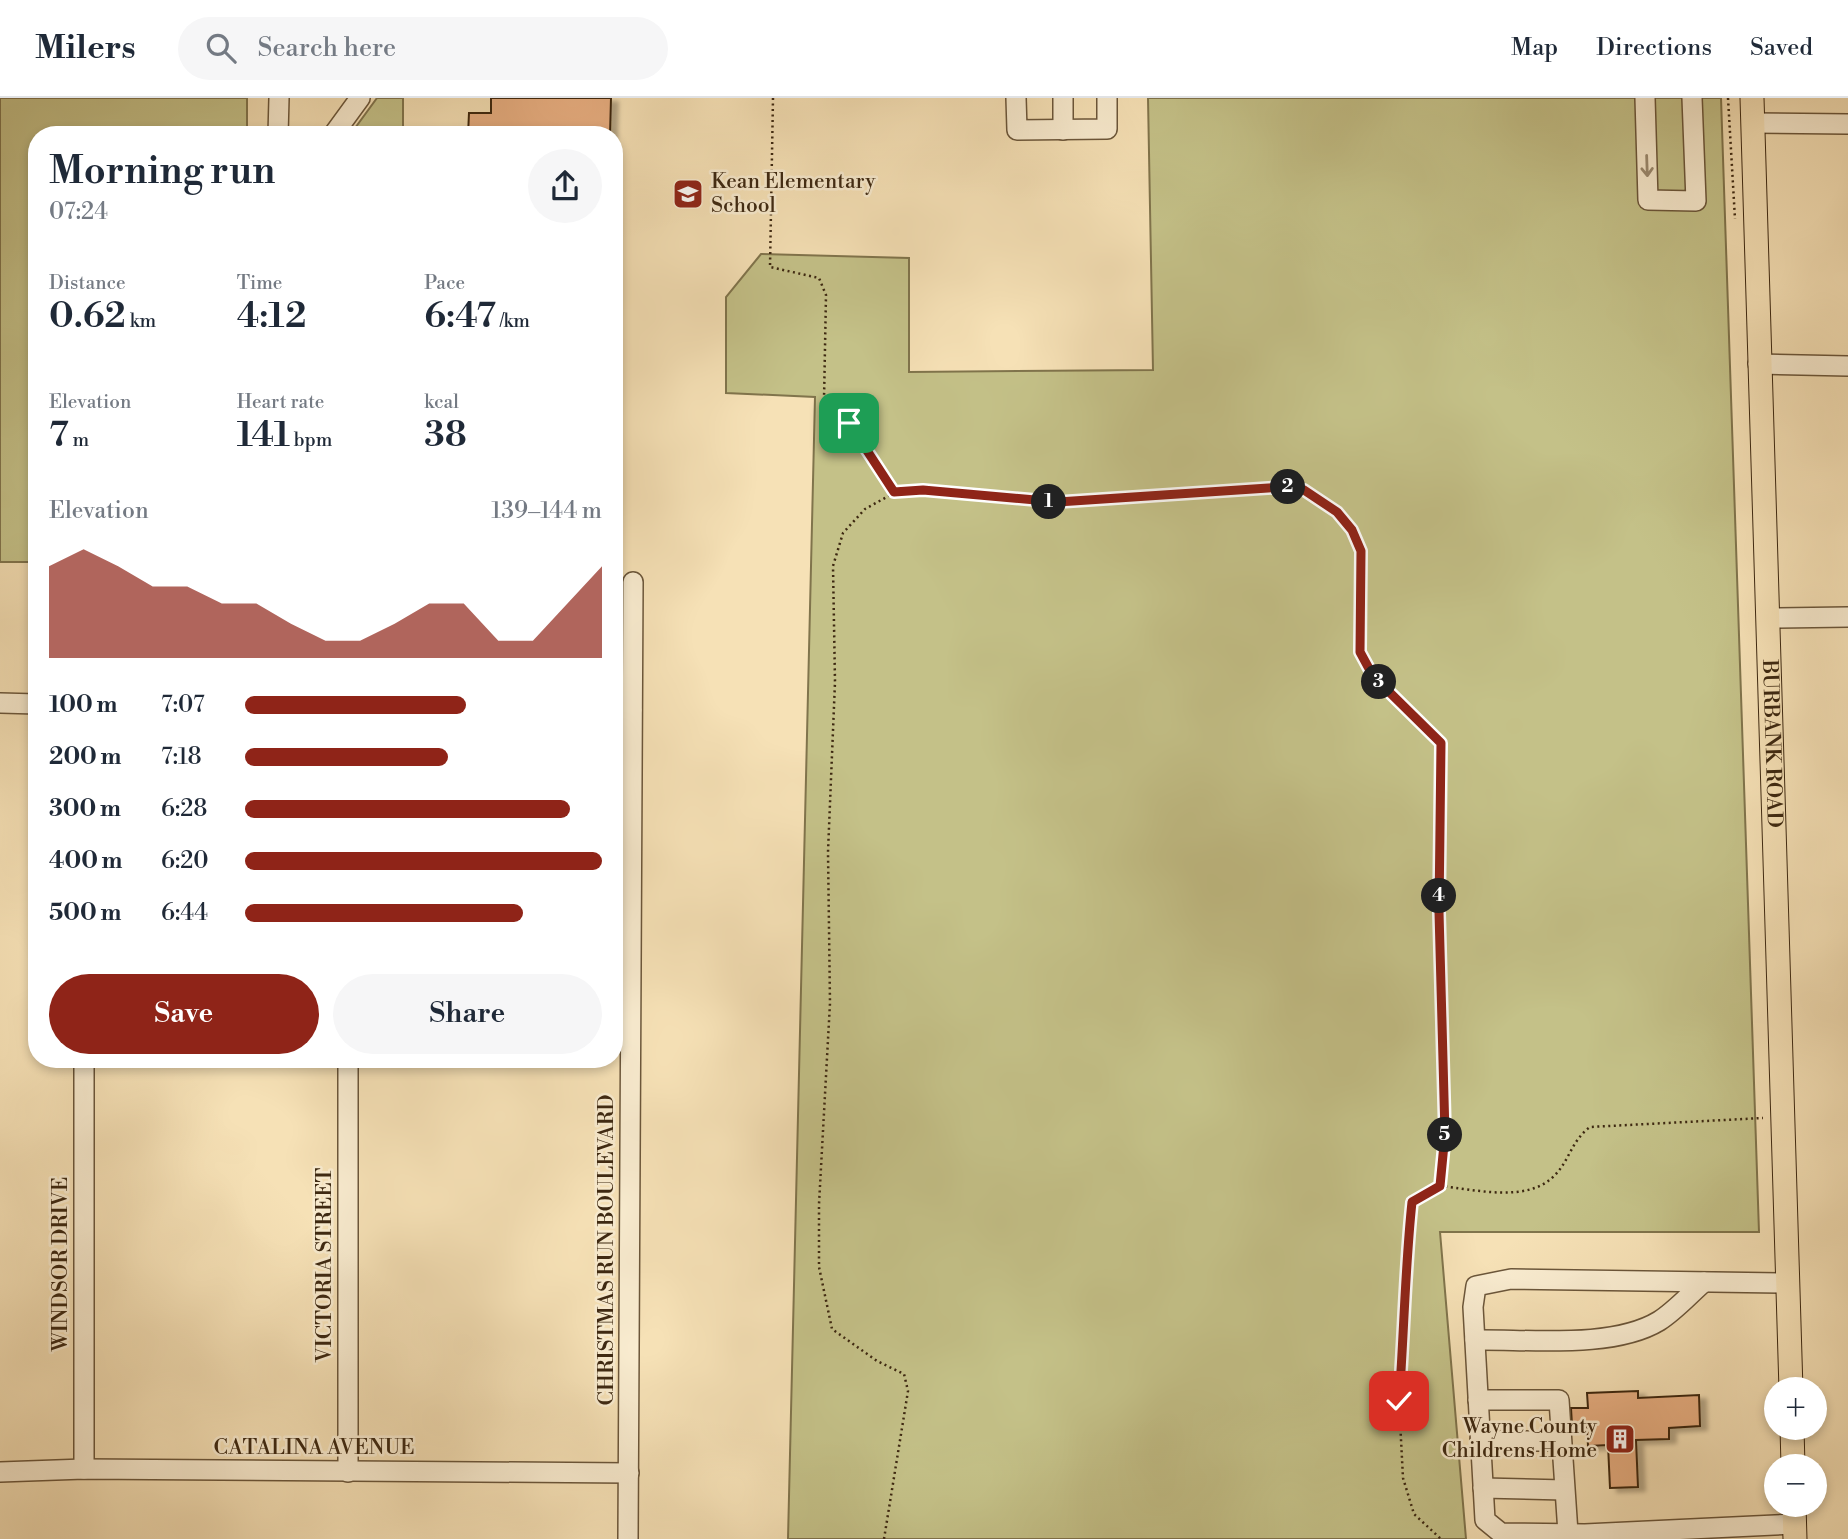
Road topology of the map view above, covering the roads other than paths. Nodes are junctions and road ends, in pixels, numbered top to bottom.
1 (279, 98) edge
2 (360, 98) edge
3 (1016, 98) edge
4 (1063, 98) edge
5 (1107, 98) edge
6 (1645, 98) edge
7 (1692, 98) edge
8 (1752, 98) edge
9 (1753, 123) junction
10 (1848, 124) edge
11 (278, 126) edge
12 (340, 126) edge
13 (1063, 130) junction
14 (1758, 364) junction
15 (1848, 366) edge
16 (633, 582) dead end
17 (1848, 617) edge
18 (1769, 618) junction
19 (0, 703) edge
20 (28, 704) edge
21 (623, 710) edge
22 (84, 1068) edge
23 (348, 1068) edge
24 (1704, 1282) junction
25 (1788, 1283) junction
26 (1475, 1340) junction
27 (1791, 1377) edge
28 (1478, 1401) junction
29 (1480, 1441) junction
30 (1561, 1441) junction
31 (84, 1469) junction
32 (0, 1472) edge
33 (348, 1472) junction
34 (629, 1473) junction
35 (1483, 1488) junction
36 (1564, 1490) junction
37 (1795, 1523) edge
38 (1568, 1534) junction
39 (628, 1539) edge

1 - 11 street
2 - 12 street
3 - 13 street
4 - 13 street
5 - 13 street
6 -> 7 street
8 - 9 main road, BURBANK ROAD
9 - 10 street
9 - 14 main road, BURBANK ROAD
14 - 15 street
14 - 18 main road, BURBANK ROAD
16 - 21 street, CHRISTMAS RUN BOULEVARD
17 - 18 street
18 - 25 main road, BURBANK ROAD
19 - 20 street
21 - 34 street, CHRISTMAS RUN BOULEVARD
22 - 31 street, WINDSOR DRIVE
23 - 33 street, VICTORIA STREET
24 - 25 street
24 - 26 street
24 - 26 street
25 - 27 main road, BURBANK ROAD
26 - 28 street
28 - 29 street
28 - 30 street
29 - 30 street
29 - 35 street
30 - 36 street
31 - 32 street, CATALINA AVENUE
31 - 33 street, CATALINA AVENUE
33 - 34 street, CATALINA AVENUE
34 - 39 street, CHRISTMAS RUN BOULEVARD
35 - 36 street
35 - 38 street
36 - 38 street
37 - 38 street

